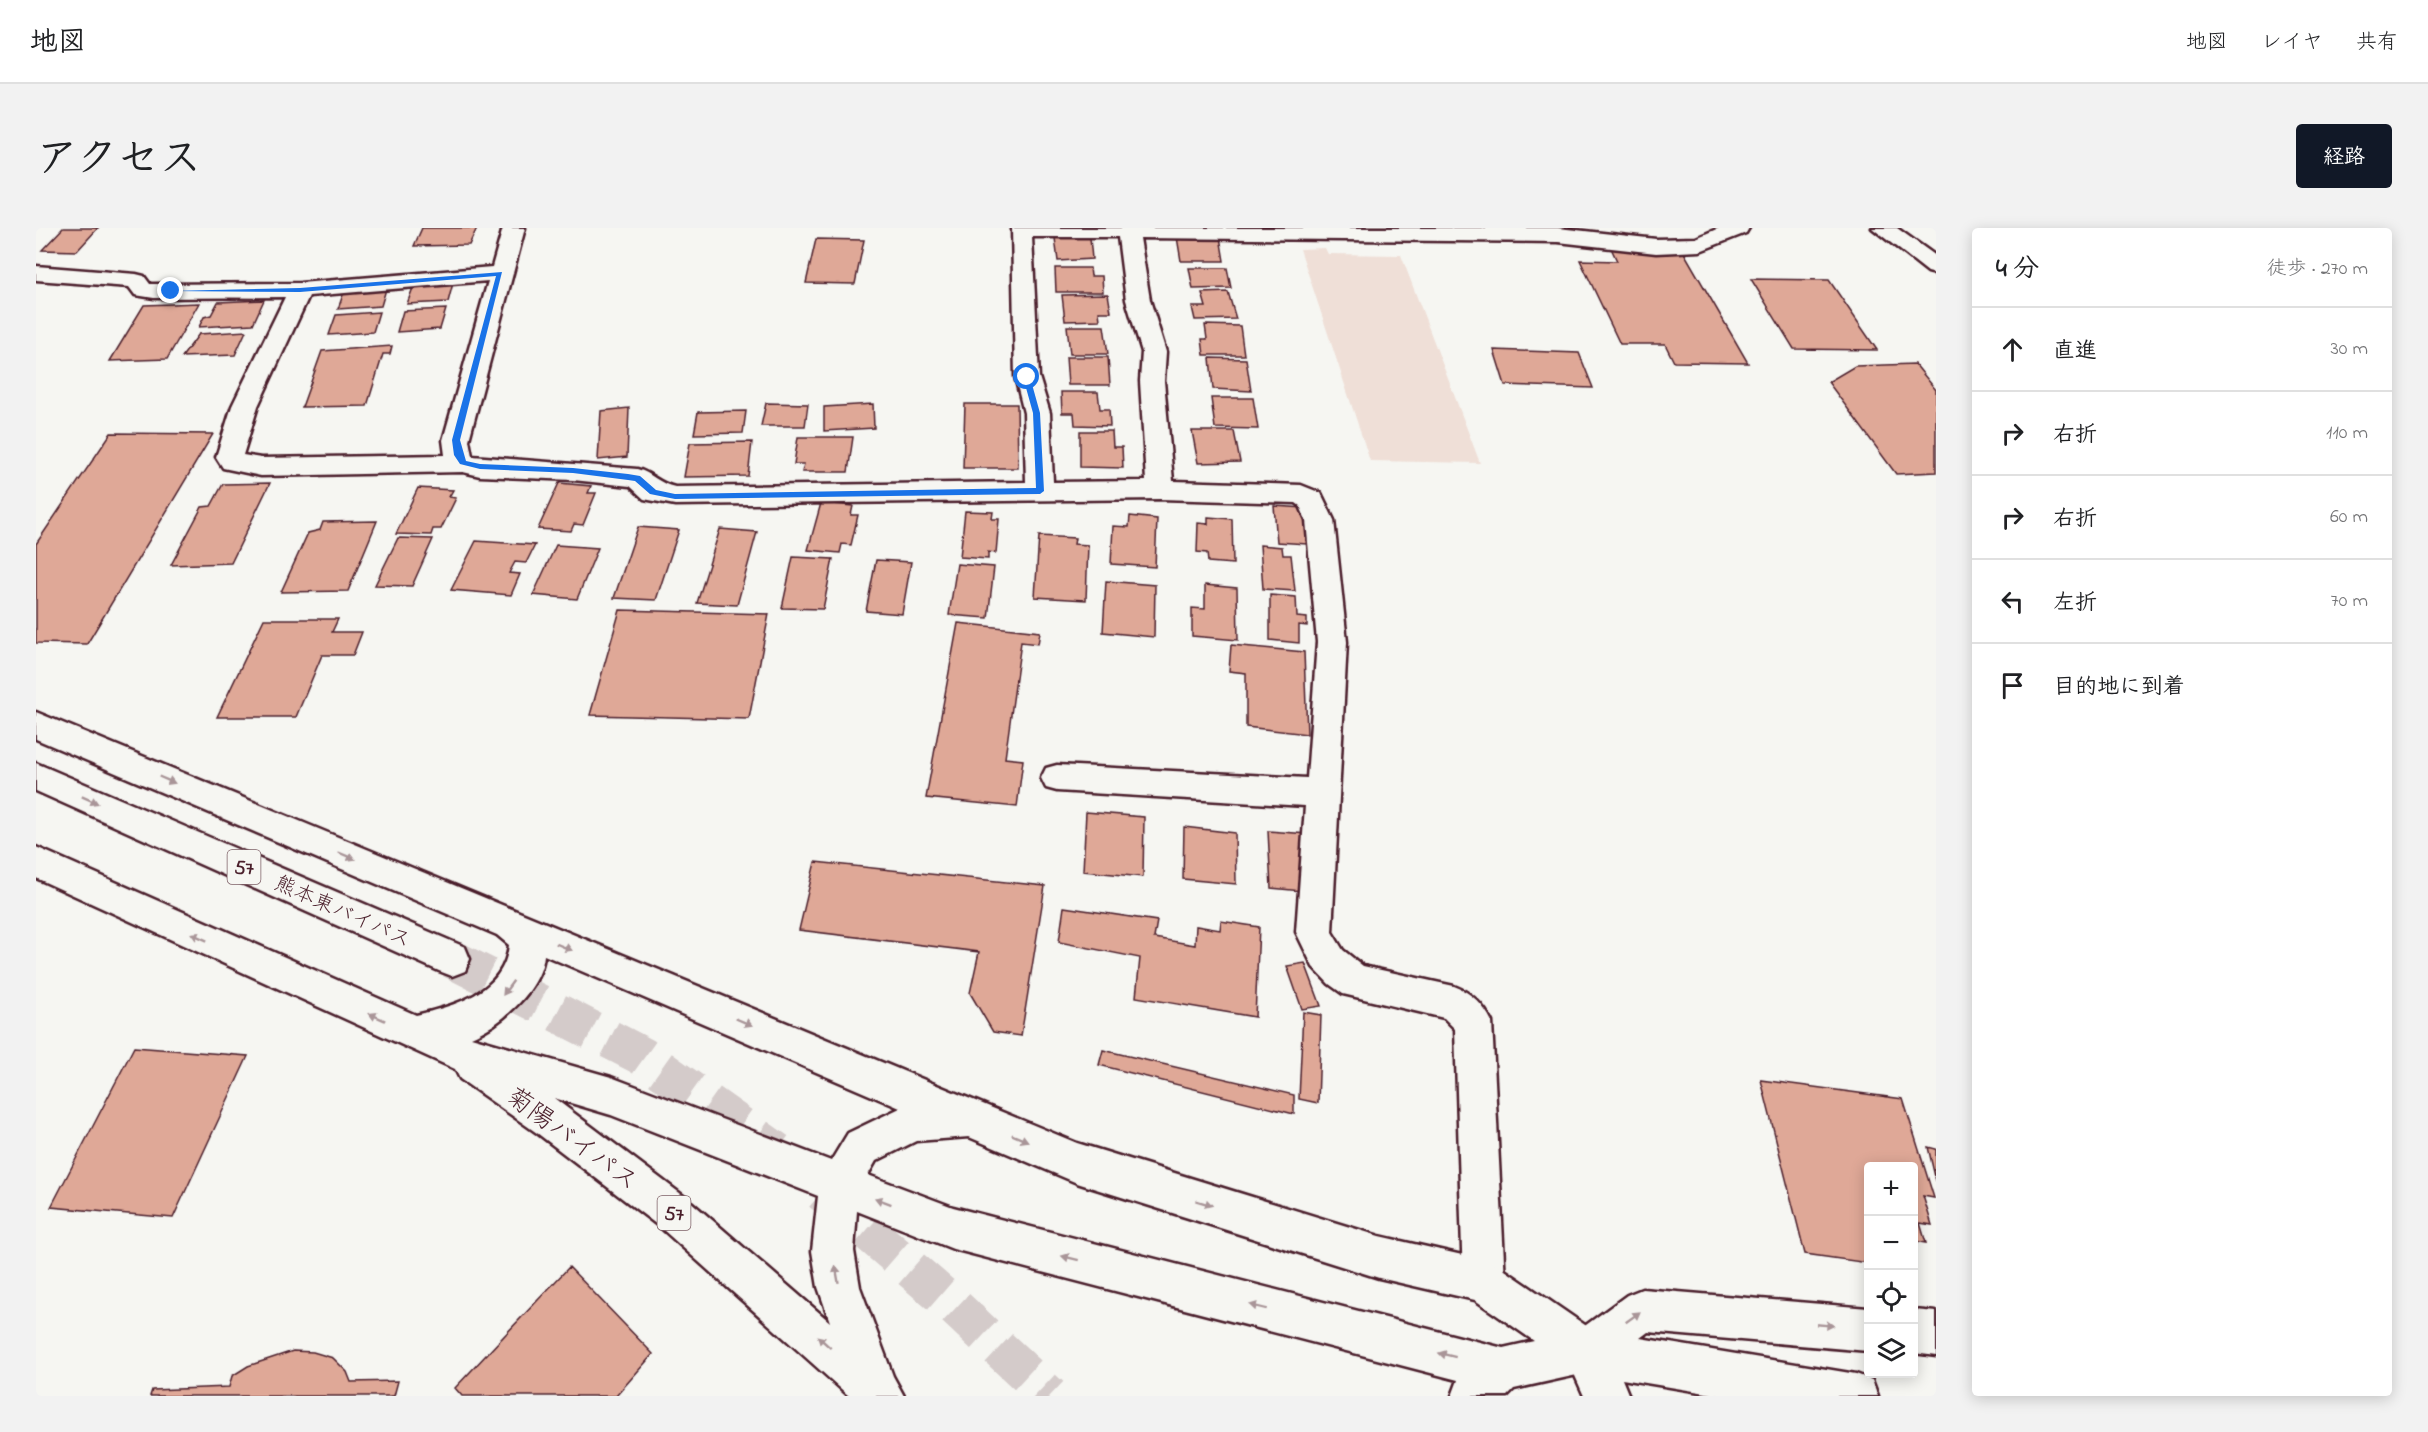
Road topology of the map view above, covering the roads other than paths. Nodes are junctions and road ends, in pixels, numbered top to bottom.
1 (514, 228) edge
2 (1738, 228) edge
3 (1883, 228) edge
4 (1128, 231) junction
5 (1389, 231) edge
6 (1556, 231) edge
7 (1936, 267) edge
8 (36, 273) edge
9 (500, 273) junction
10 (300, 290) junction
11 (463, 463) junction
12 (1160, 490) junction
13 (1040, 491) junction
14 (36, 725) edge
15 (36, 776) edge
16 (1057, 778) dead end
17 (1324, 792) junction
18 (36, 862) edge
19 (508, 923) junction
20 (452, 959) tunnel mouth
21 (432, 1041) junction
22 (972, 1118) junction
23 (839, 1184) junction
24 (1484, 1281) junction
25 (1864, 1329) edge
26 (1918, 1332) edge
27 (1936, 1334) edge
28 (1586, 1351) junction
29 (1488, 1383) edge
30 (879, 1392) edge
31 (1607, 1396) edge
32 (1856, 1396) edge

1 - 9 main road
2 - 6 main road
3 - 7 main road
4 - 5 main road
4 - 12 main road
4 - 13 main road
5 - 6 main road
8 - 10 main road
9 - 10 main road
9 - 11 main road
10 - 11 main road
11 - 13 main road
12 - 13 main road
12 - 17 main road
14 -> 19 main road
15 -> 20 main road, 熊本東バイパス / 57
16 - 17 main road
17 - 24 main road
21 -> 18 main road, 57
19 -> 21 main road
19 -> 22 main road
21 - 23 main road
30 -> 21 main road, 菊陽バイパス / 57
22 - 23 main road
22 -> 24 main road
29 -> 23 main road
30 -> 23 main road
24 - 28 main road
28 -> 25 main road
26 - 27 main road
28 - 29 main road
28 - 31 main road
28 - 32 main road

